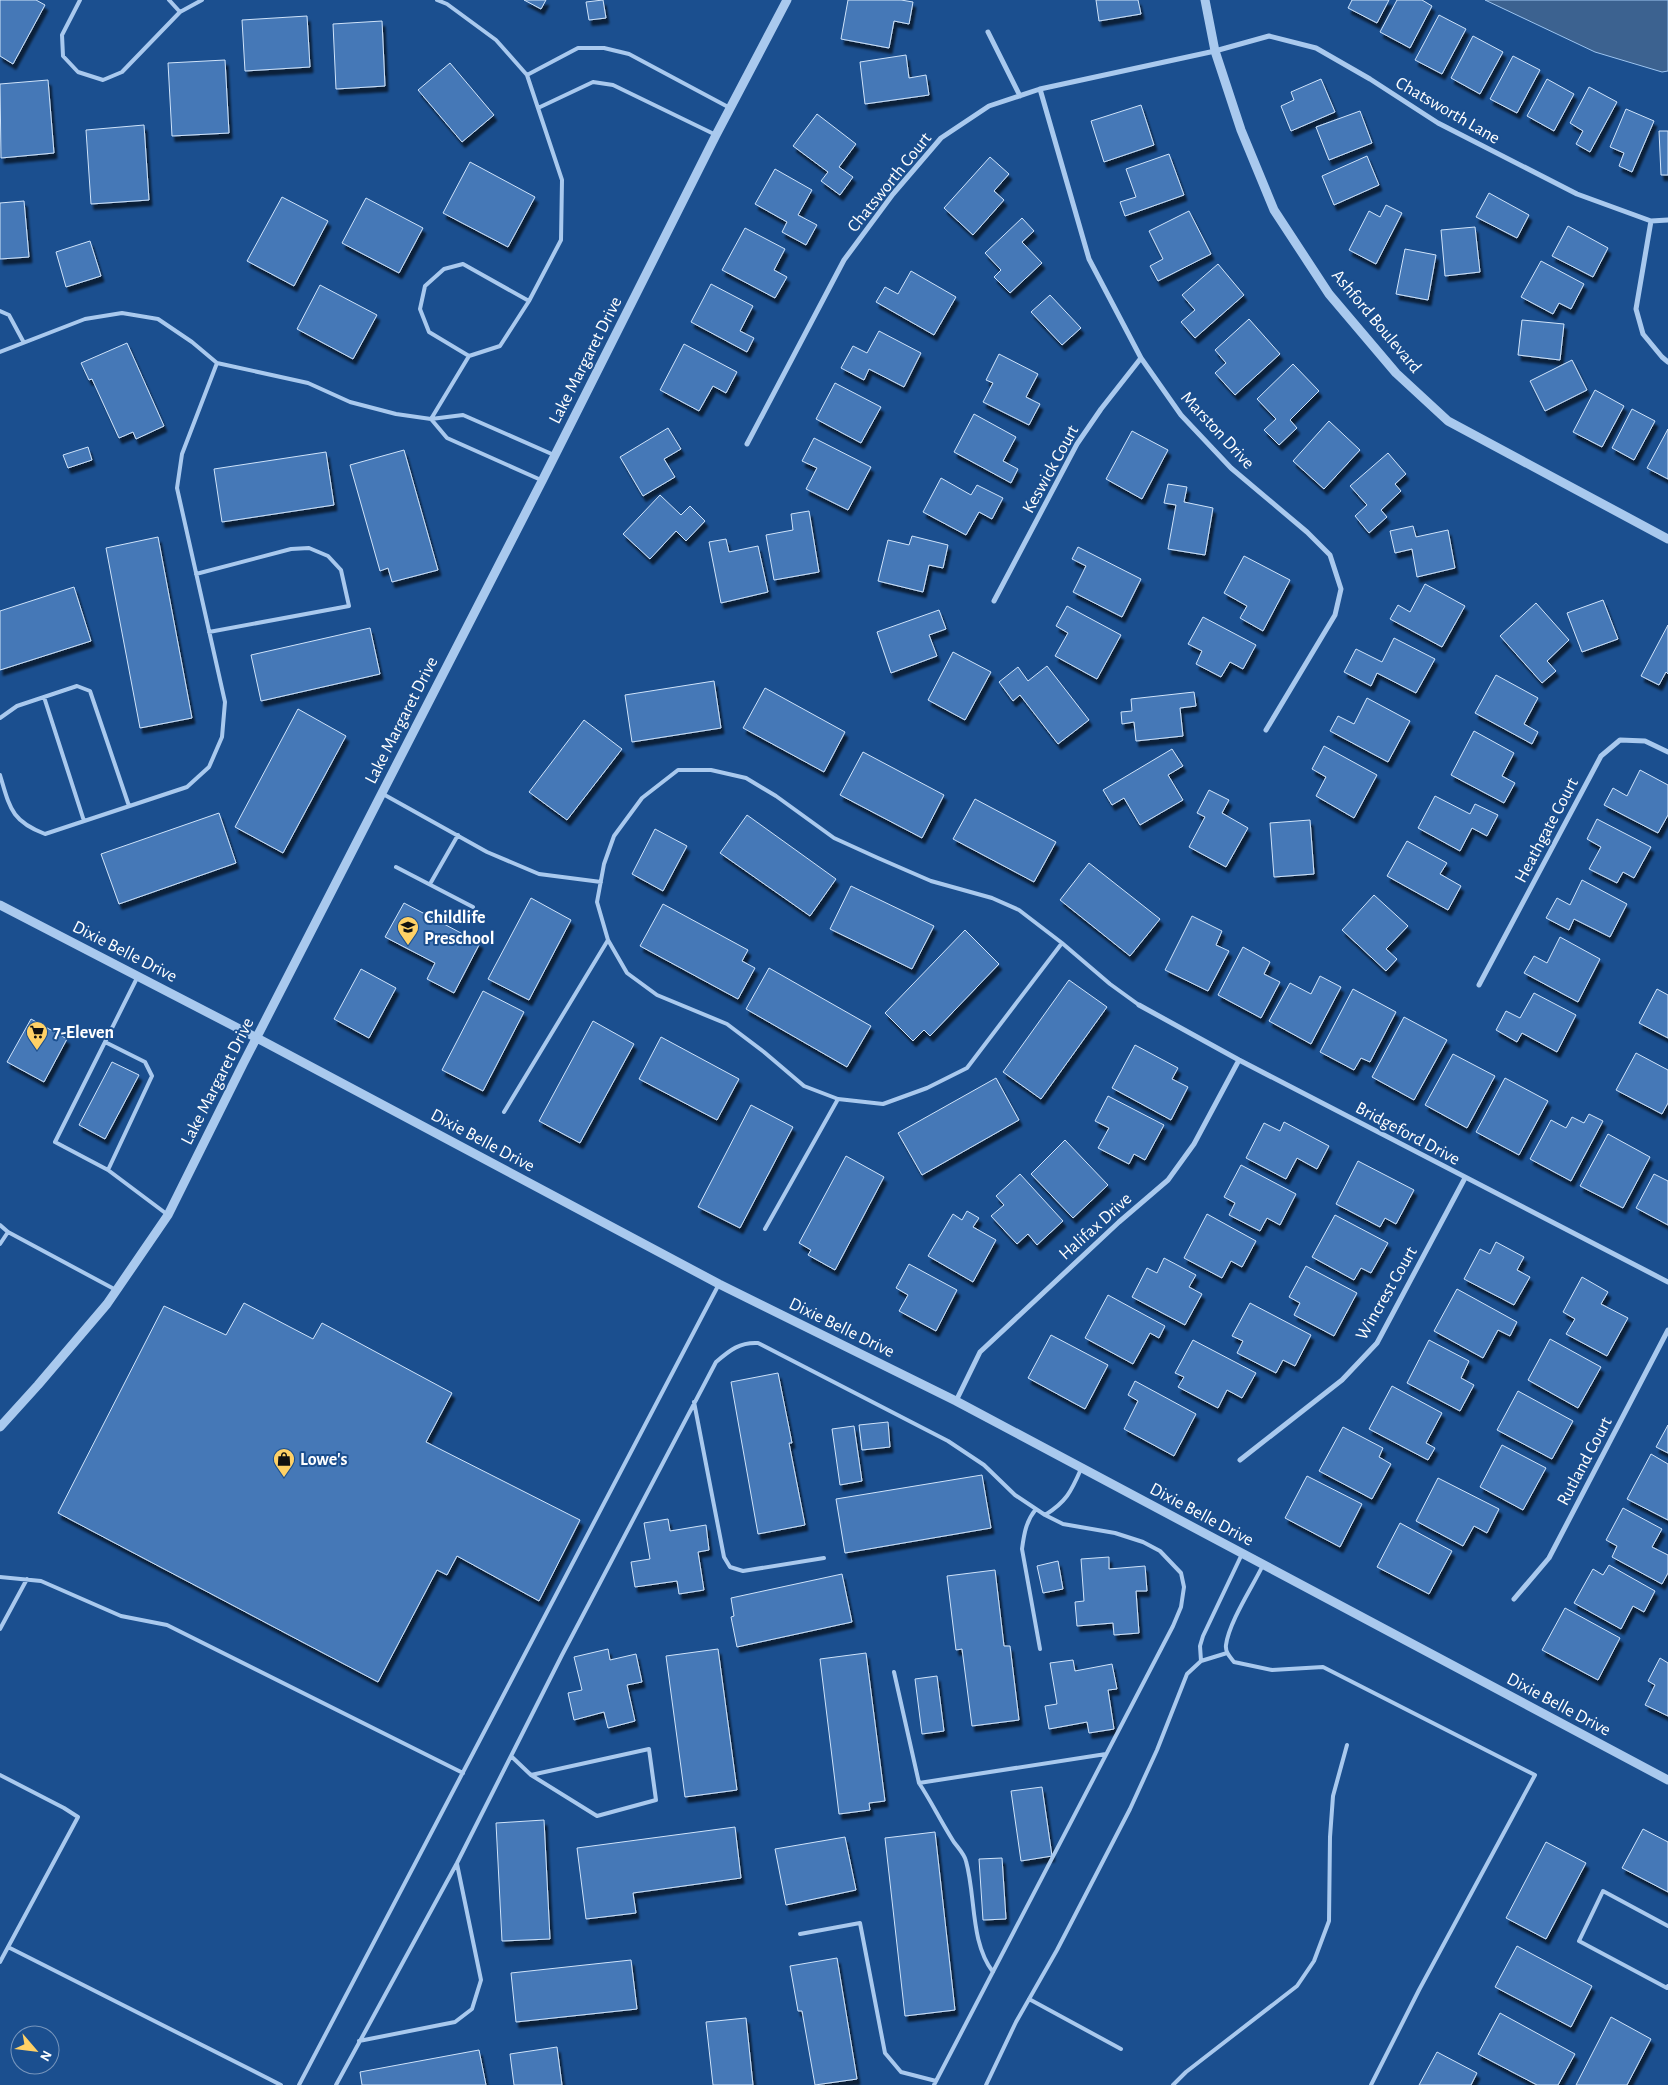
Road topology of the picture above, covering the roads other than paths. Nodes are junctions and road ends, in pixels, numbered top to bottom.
1 (80, 0) edge
2 (169, 0) edge
3 (202, 0) edge
4 (437, 0) edge
5 (787, 0) edge
6 (1205, 0) edge
7 (180, 12) junction
8 (988, 32) dead end
9 (1215, 51) junction
10 (527, 75) junction
11 (1040, 89) junction
12 (1020, 96) junction
13 (538, 108) junction
14 (730, 108) junction
15 (716, 134) junction
16 (1668, 220) edge
17 (1651, 221) junction
18 (529, 301) junction
19 (0, 310) edge
20 (24, 341) junction
21 (0, 352) edge
22 (469, 356) junction
23 (1141, 358) junction
24 (1668, 362) edge
25 (217, 363) junction
26 (431, 419) junction
27 (747, 444) dead end
28 (555, 456) junction
29 (542, 481) junction
30 (1668, 540) edge
31 (196, 574) junction
32 (994, 601) dead end
33 (209, 632) junction
34 (44, 697) junction
35 (0, 718) edge
36 (1266, 730) dead end
37 (1668, 752) edge
38 (0, 775) edge
39 (382, 793) junction
40 (129, 806) junction
41 (84, 821) junction
42 (458, 835) junction
43 (396, 867) dead end
44 (600, 882) junction
45 (430, 884) junction
46 (0, 905) edge
47 (473, 907) dead end
48 (608, 940) junction
49 (1062, 943) junction
50 (138, 976) junction
51 (1479, 985) dead end
52 (1139, 1005) joint
53 (257, 1038) junction
54 (105, 1042) junction
55 (1238, 1060) junction
56 (838, 1099) junction
57 (504, 1112) dead end
58 (108, 1170) junction
59 (1465, 1178) junction
60 (168, 1215) junction
61 (0, 1226) edge
62 (766, 1229) dead end
63 (8, 1232) junction
64 (0, 1244) edge
65 (1668, 1282) edge
66 (719, 1284) junction
67 (117, 1291) junction
68 (1668, 1330) edge
69 (956, 1401) junction
70 (694, 1402) junction
71 (0, 1426) edge
72 (1240, 1460) dead end
73 (1081, 1468) junction
74 (1036, 1509) junction
75 (1045, 1515) junction
76 (1242, 1554) junction
77 (824, 1558) dead end
78 (1263, 1565) junction
79 (0, 1577) edge
80 (27, 1579) junction
81 (1514, 1599) dead end
82 (0, 1629) edge
83 (1040, 1649) dead end
84 (1227, 1653) junction
85 (1201, 1661) junction
86 (894, 1672) dead end
87 (1348, 1745) dead end
88 (1106, 1754) junction
89 (512, 1757) junction
90 (462, 1772) junction
91 (0, 1775) edge
92 (531, 1775) junction
93 (1668, 1780) edge
94 (919, 1783) junction
95 (457, 1863) junction
96 (1668, 1926) edge
97 (800, 1934) dead end
98 (8, 1947) junction
99 (0, 1962) edge
100 (993, 1972) junction
101 (1668, 1986) edge
102 (1029, 1999) junction
103 (359, 2042) junction
104 (1120, 2049) dead end
105 (935, 2083) edge
106 (280, 2085) edge
107 (300, 2085) edge
108 (336, 2085) edge
109 (986, 2085) edge
110 (1173, 2085) edge
111 (1371, 2085) edge

1 - 7 lane
2 - 7 lane
3 - 7 lane
4 - 10 lane
5 - 14 street, Lake Margaret Drive
6 - 9 street, Ashford Boulevard
8 - 12 street
9 - 11 street, Chatsworth Court
9 - 17 street, Chatsworth Lane
9 - 30 street, Ashford Boulevard
10 - 13 lane
10 - 14 lane
11 - 12 street, Chatsworth Court
11 - 23 street, Marston Drive
12 - 27 street, Chatsworth Court
13 - 15 lane
13 - 18 lane
14 - 15 street, Lake Margaret Drive
15 - 28 street, Lake Margaret Drive
16 - 17 street, Chatsworth Lane
17 - 24 street
18 - 22 lane
18 - 22 lane
19 - 20 lane
20 - 21 lane
20 - 25 lane
22 - 26 lane
23 - 32 street, Keswick Court
23 - 36 street, Marston Drive
25 - 26 lane
25 - 31 lane
26 - 28 lane
26 - 29 lane
28 - 29 street, Lake Margaret Drive
29 - 39 street, Lake Margaret Drive
31 - 33 lane
31 - 33 lane
33 - 40 lane
34 - 35 lane
34 - 40 lane
34 - 41 lane
37 - 51 street, Heathgate Court
38 - 41 lane
39 - 42 lane
39 - 53 street, Lake Margaret Drive
40 - 41 lane
42 - 44 lane
42 - 45 lane
43 - 45 lane
44 - 48 lane
44 - 49 lane
45 - 47 lane
46 - 50 street, Dixie Belle Drive
48 - 56 lane
48 - 57 lane
49 - 52 lane
49 - 56 lane
50 - 53 street, Dixie Belle Drive
50 - 54 lane
52 - 55 street, Bridgeford Drive
53 - 60 street, Lake Margaret Drive
53 - 66 street, Dixie Belle Drive
54 - 58 lane
54 - 58 lane
55 - 59 street, Bridgeford Drive
55 - 69 street, Halifax Drive
56 - 62 lane
58 - 60 lane
59 - 65 street, Bridgeford Drive
59 - 72 street, Wincrest Court
60 - 67 street, Lake Margaret Drive
61 - 63 lane
63 - 64 lane
63 - 67 lane
66 - 69 street, Dixie Belle Drive
66 - 90 lane
67 - 71 street, Lake Margaret Drive
68 - 81 street, Rutland Court
69 - 73 street, Dixie Belle Drive
70 - 74 lane
70 - 77 lane
70 - 89 lane
73 - 75 lane
73 - 76 street, Dixie Belle Drive
74 - 75 lane
74 - 83 lane
75 - 88 lane
76 - 78 street, Dixie Belle Drive
76 - 85 lane
78 - 84 lane
78 - 93 street, Dixie Belle Drive
79 - 80 lane
80 - 82 lane
80 - 90 lane
84 - 85 lane
84 - 111 lane
85 - 102 lane
86 - 94 lane
87 - 110 lane
88 - 94 lane
88 - 100 lane
89 - 92 lane
89 - 95 lane
90 - 107 lane
91 - 98 lane
92 - 92 lane
94 - 100 lane
95 - 103 lane
95 - 103 lane
96 - 101 lane
97 - 105 lane
98 - 99 lane
98 - 106 lane
100 - 105 lane
102 - 104 lane
102 - 109 lane
103 - 108 lane

